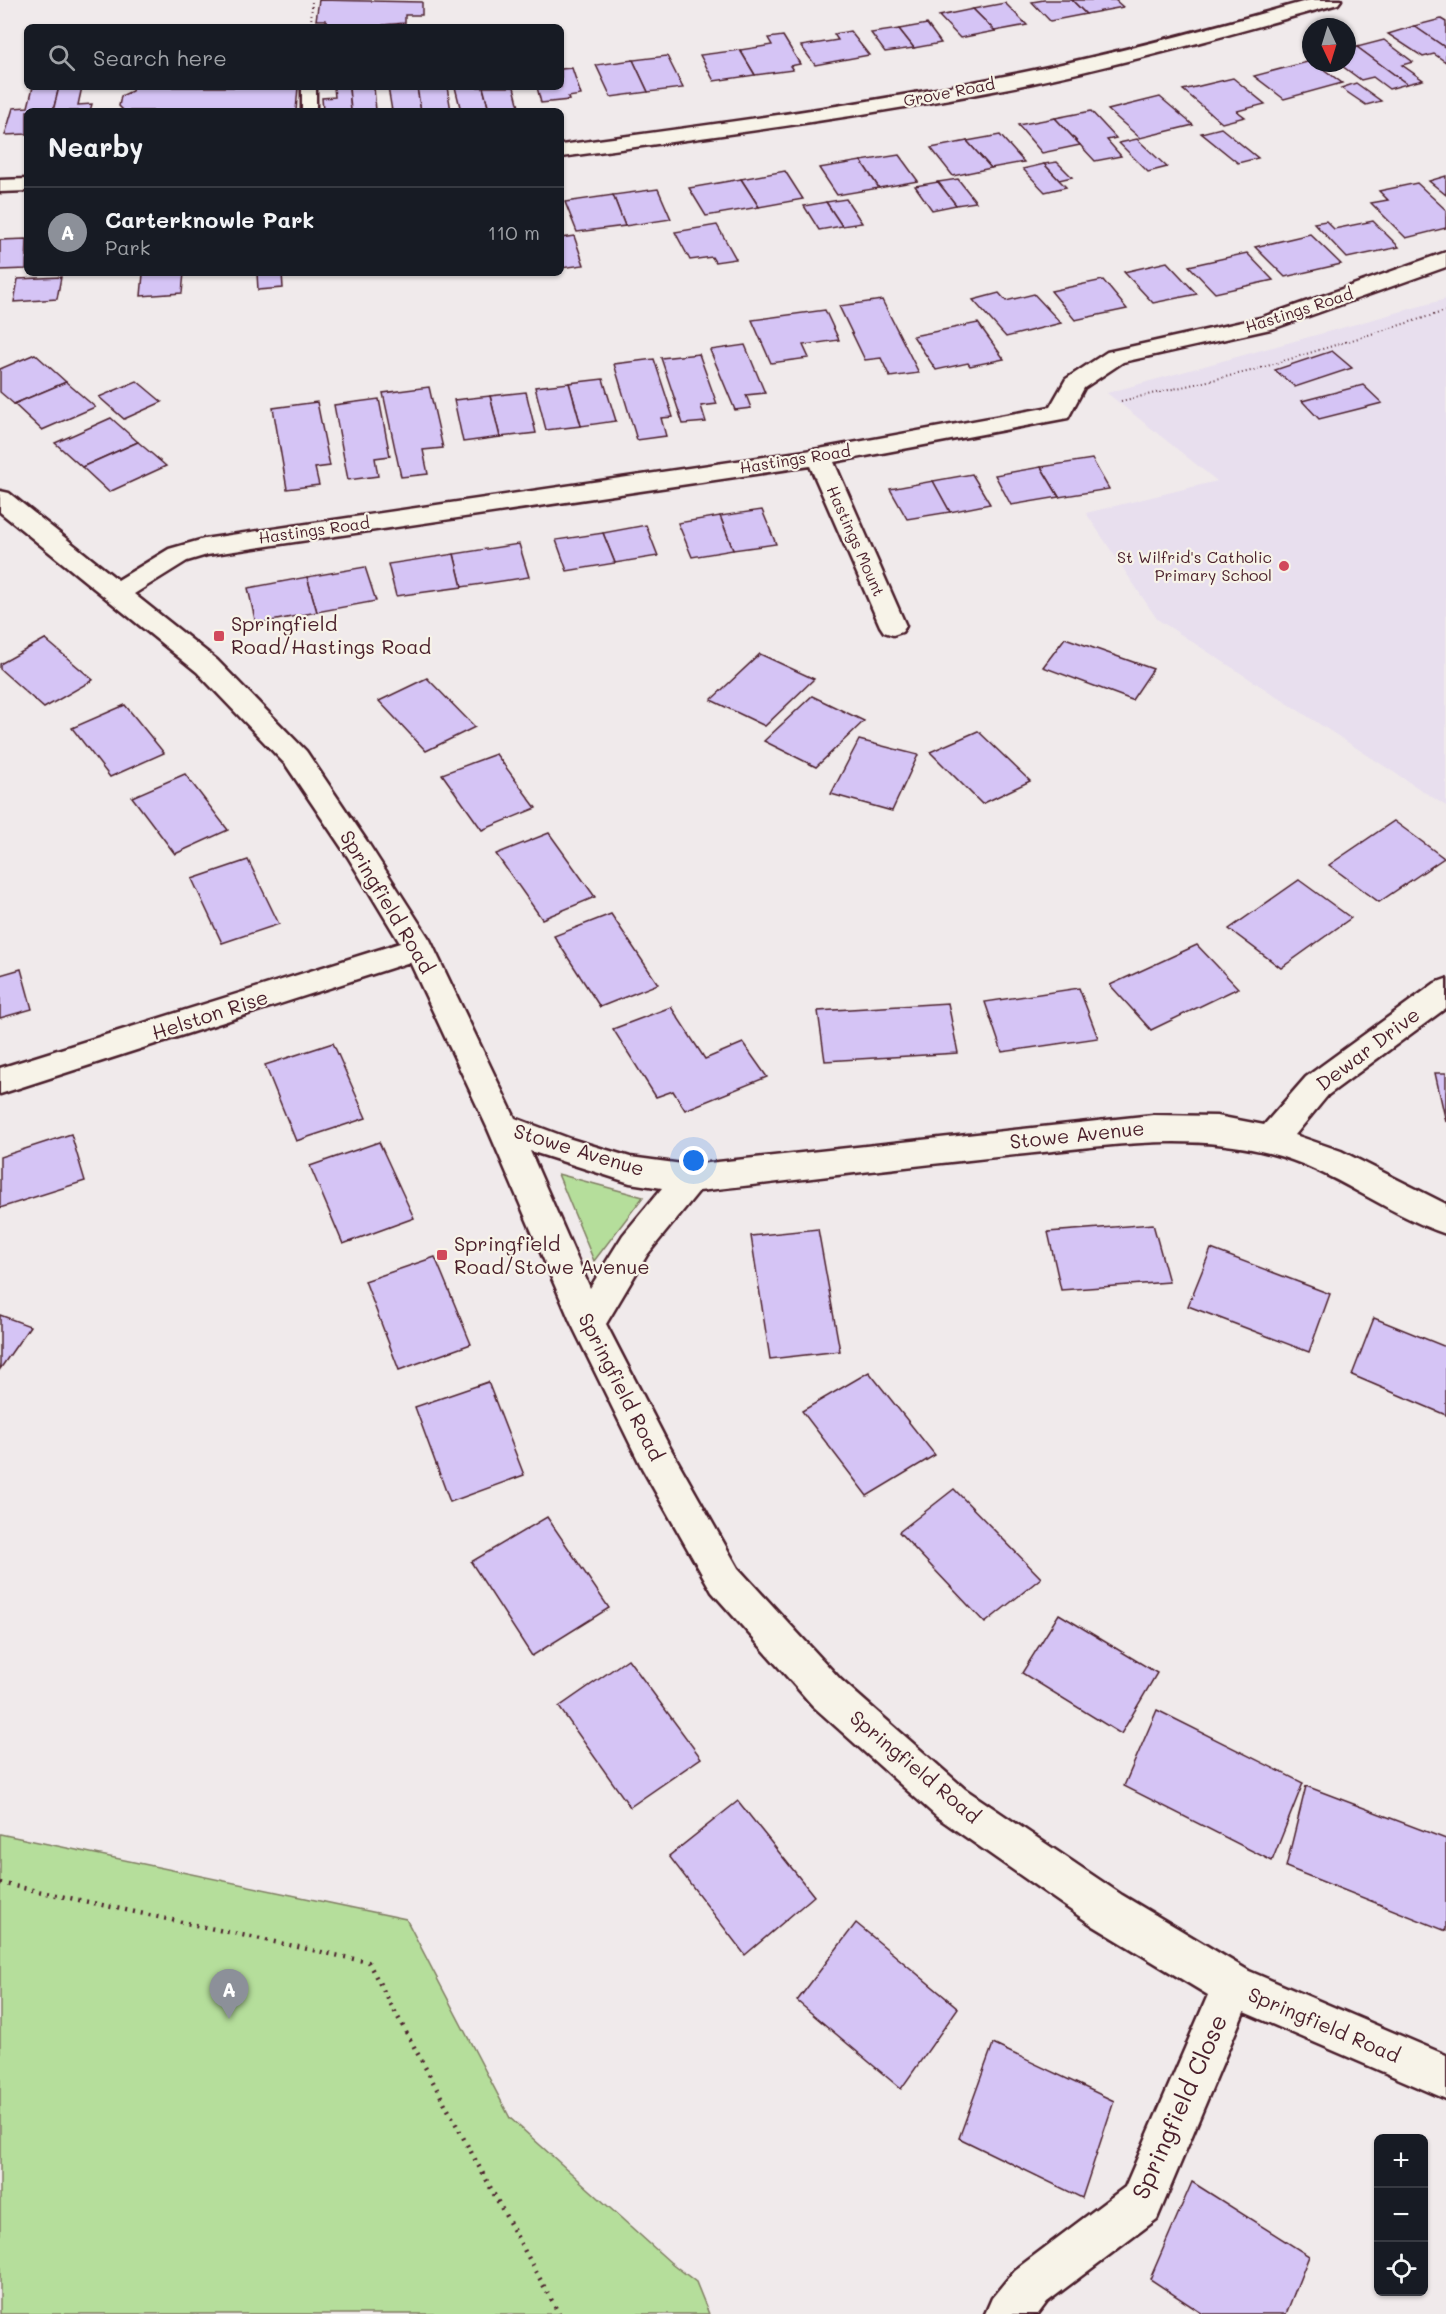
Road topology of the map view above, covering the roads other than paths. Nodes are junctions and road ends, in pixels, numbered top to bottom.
1 (1331, 0) edge
2 (309, 90) edge
3 (309, 108) edge
4 (564, 151) edge
5 (24, 185) edge
6 (0, 186) edge
7 (1446, 259) edge
8 (819, 457) junction
9 (4, 508) edge
10 (118, 592) junction
11 (894, 626) dead end
12 (419, 948) junction
13 (1446, 991) edge
14 (0, 1082) edge
15 (504, 1127) junction
16 (1271, 1140) junction
17 (690, 1179) junction
18 (1446, 1220) edge
19 (588, 1323) junction
20 (1234, 1986) junction
21 (1446, 2077) edge
22 (1008, 2314) edge

1 - 4 street, Grove Road
2 - 3 lane
5 - 6 street
7 - 8 street, Hastings Road
8 - 10 street, Hastings Road
8 - 11 street, Hastings Mount
9 - 10 street, Springfield Road
10 - 12 street, Springfield Road
12 - 14 street, Helston Rise
12 - 15 street, Springfield Road
13 - 16 street, Dewar Drive
15 - 17 street, Stowe Avenue
15 - 19 street, Springfield Road
16 - 17 street, Stowe Avenue
16 - 18 street, Stowe Avenue
17 - 19 street
19 - 20 street, Springfield Road
20 - 21 street, Springfield Road
20 - 22 street, Springfield Close

